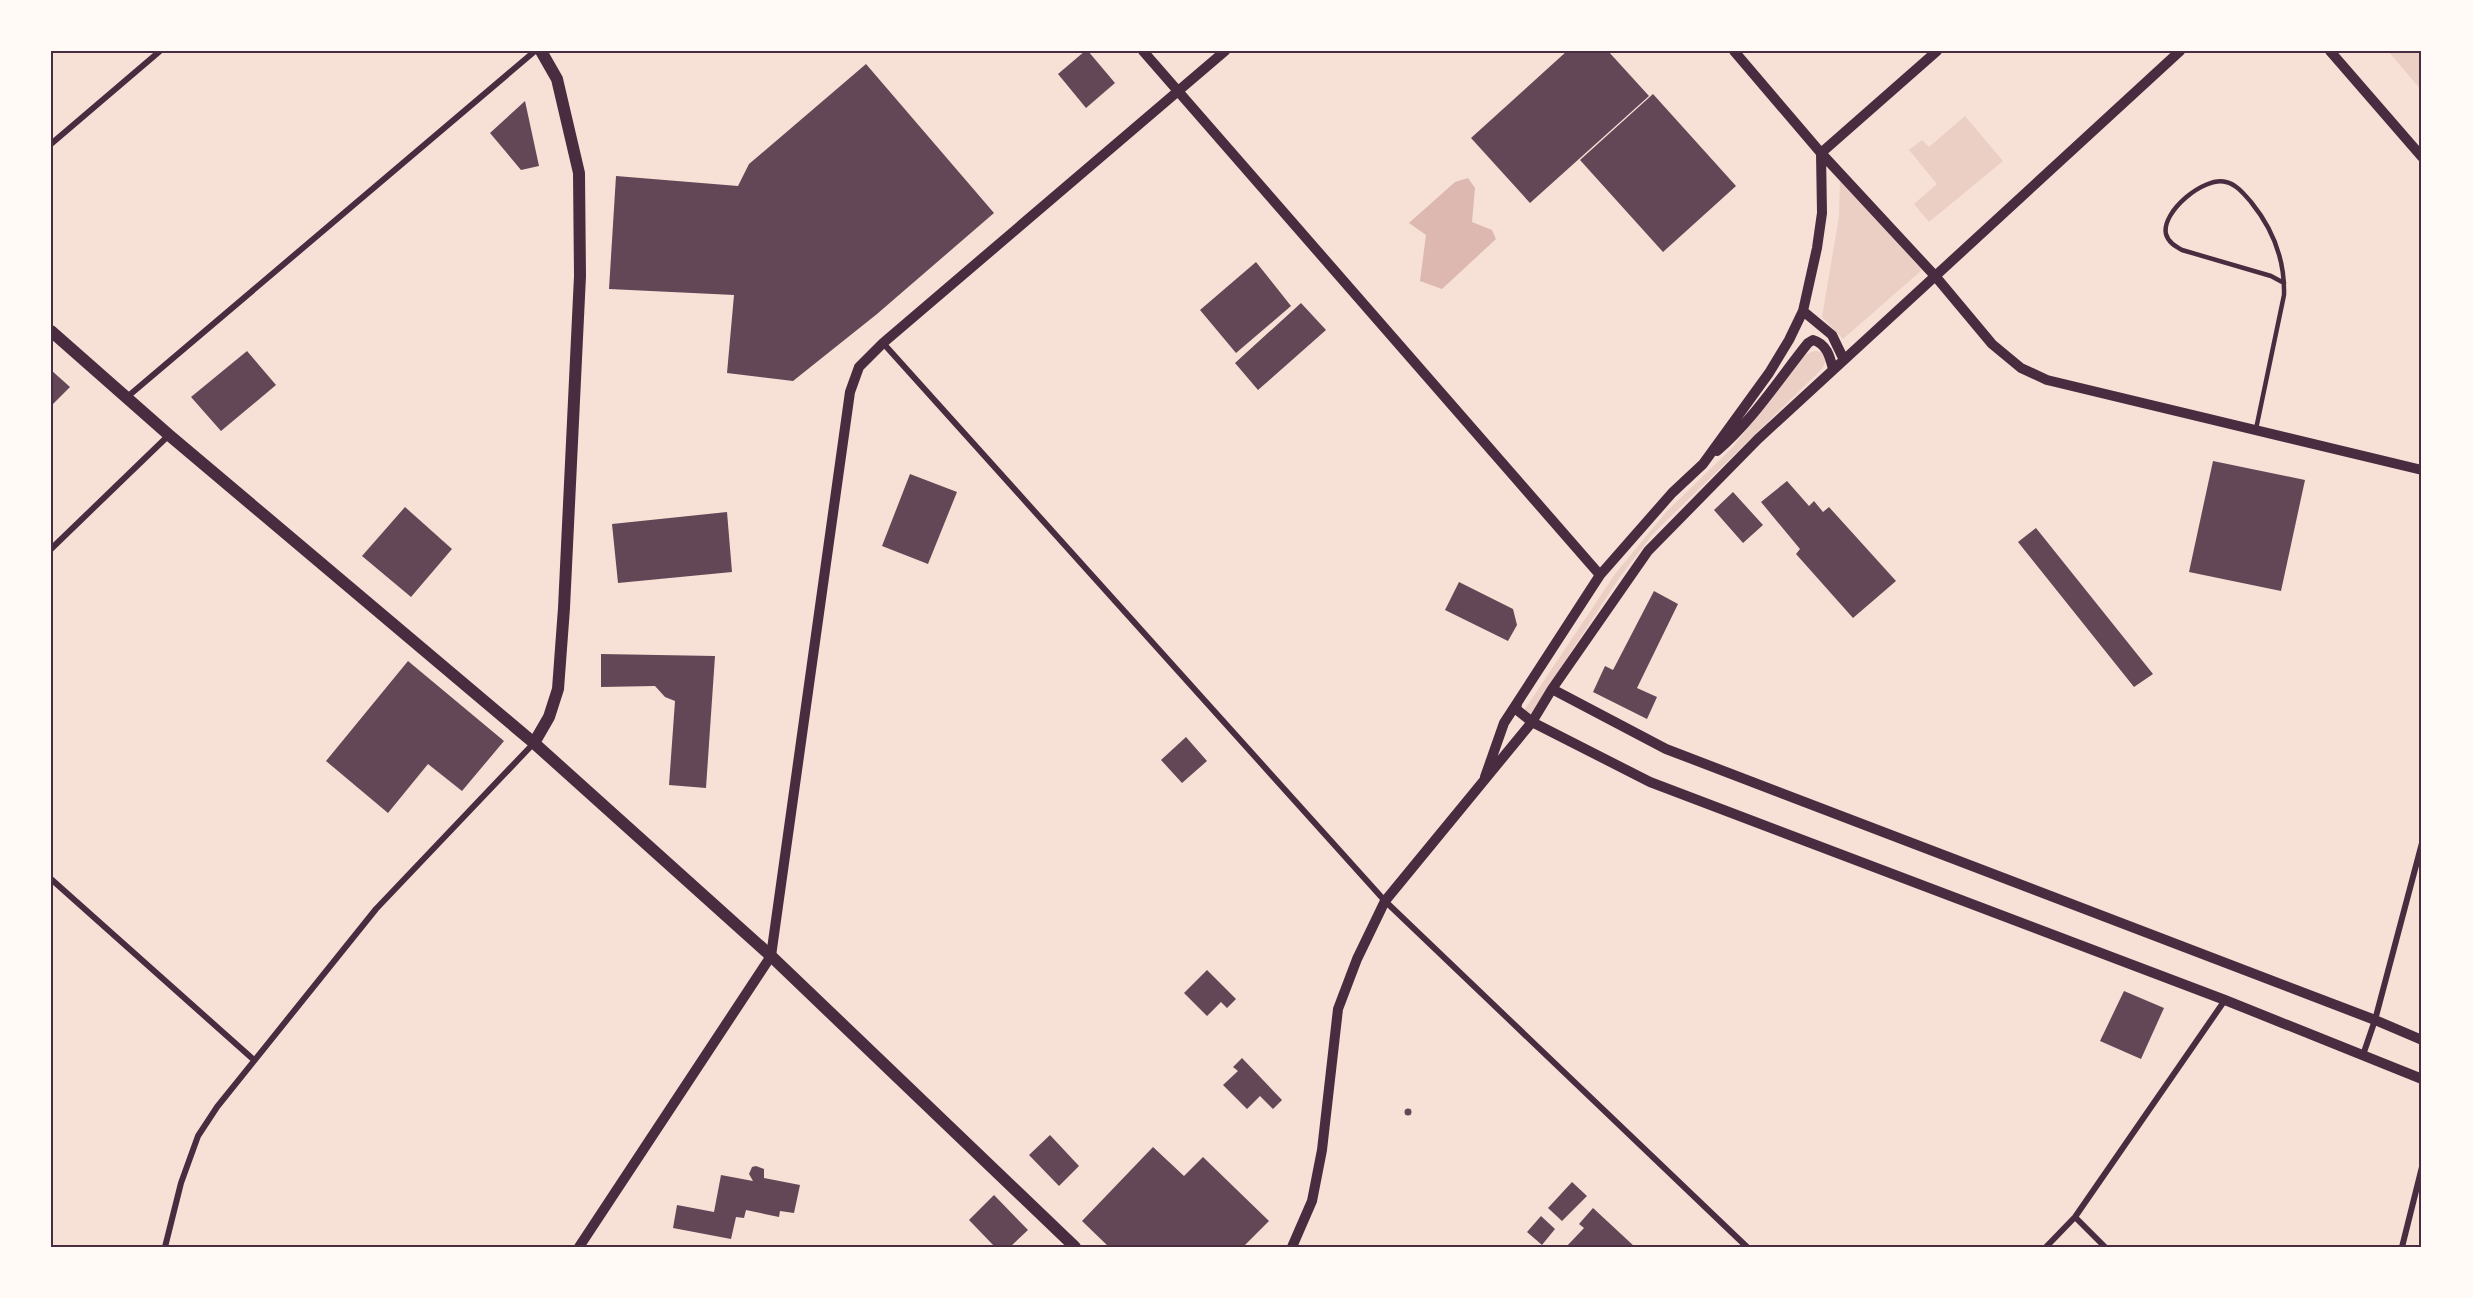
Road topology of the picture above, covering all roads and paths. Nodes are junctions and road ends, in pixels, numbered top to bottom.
1 (160, 51) edge
2 (535, 51) edge
3 (541, 51) edge
4 (1143, 51) edge
5 (1225, 51) edge
6 (1734, 51) edge
7 (1937, 51) edge
8 (2180, 51) edge
9 (2330, 51) edge
10 (1178, 91) junction
11 (51, 144) edge
12 (1821, 153) junction
13 (2422, 157) edge
14 (1936, 277) junction
15 (2284, 283) junction
16 (1803, 311) junction
17 (51, 331) edge
18 (883, 343) junction
19 (1844, 360) junction
20 (1833, 369) junction
21 (126, 398) junction
22 (2256, 430) junction
23 (169, 435) junction
24 (1702, 464) junction
25 (2422, 470) edge
26 (51, 549) edge
27 (1600, 575) junction
28 (1552, 689) junction
29 (1517, 704) junction
30 (1532, 722) junction
31 (534, 743) junction
32 (1483, 783) junction
33 (2422, 843) edge
34 (51, 879) edge
35 (1385, 902) junction
36 (771, 956) junction
37 (2225, 1000) junction
38 (2375, 1020) junction
39 (2422, 1040) edge
40 (2363, 1055) junction
41 (254, 1060) junction
42 (2422, 1079) edge
43 (2422, 1167) edge
44 (2075, 1217) junction
45 (165, 1247) edge
46 (579, 1247) edge
47 (1075, 1247) edge
48 (1292, 1247) edge
49 (1747, 1247) edge
50 (2046, 1247) edge
51 (2105, 1247) edge
52 (2402, 1247) edge

1 - 11 street
2 - 21 street
3 - 31 main road
4 - 10 street
5 - 10 street
6 - 12 street
7 - 12 street
8 - 14 street
9 - 13 street
10 - 18 street
10 - 27 street
12 - 14 street
12 - 16 street
14 - 19 street
14 - 22 street
15 - 15 lane
15 - 22 lane
16 - 19 street
16 - 24 street
17 - 21 main road
18 - 35 street
18 - 36 street
19 - 20 street
20 - 24 street
20 - 28 street
21 - 23 main road
22 - 25 street
23 - 26 street
23 - 31 main road
24 - 27 street
27 - 29 street
28 - 30 street
28 - 38 street
29 - 30 street
29 - 32 street
30 - 32 street
30 - 37 street
31 - 36 main road
31 - 41 street
32 - 35 street
33 - 38 street
34 - 41 street
35 - 48 street
35 - 49 street
36 - 46 street
36 - 47 main road
37 - 40 street
37 - 44 street
38 - 39 street
38 - 40 street
40 - 42 street
41 - 45 street
43 - 52 street
44 - 50 street
44 - 51 street

